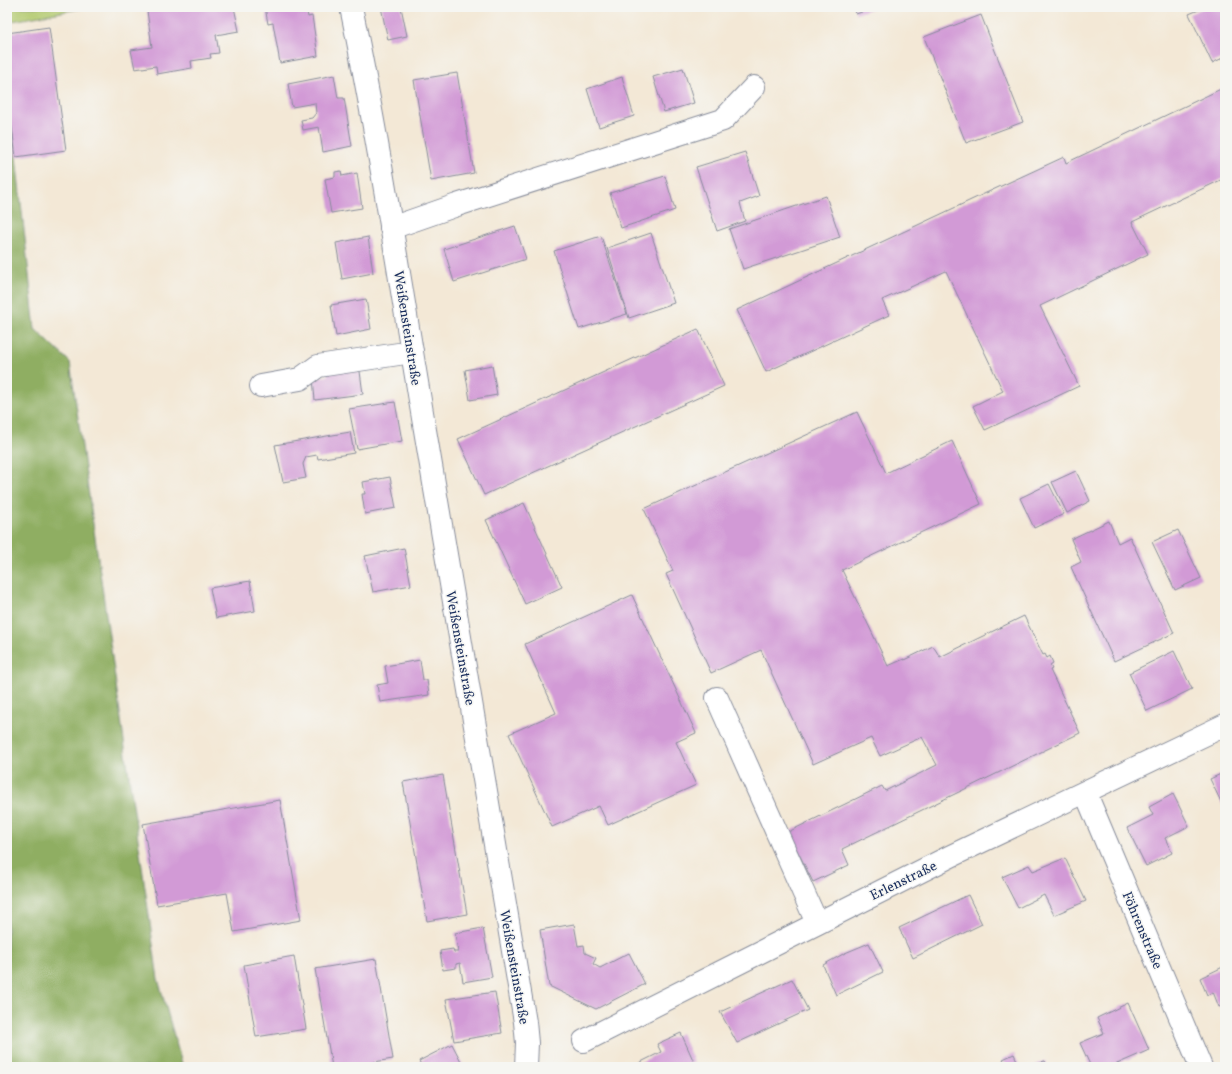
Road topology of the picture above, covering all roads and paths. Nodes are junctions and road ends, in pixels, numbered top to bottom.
1 (351, 7) edge
2 (754, 87) dead end
3 (391, 228) junction
4 (412, 352) junction
5 (261, 386) dead end
6 (718, 698) dead end
7 (1225, 725) edge
8 (1087, 792) junction
9 (817, 923) junction
10 (584, 1041) dead end
11 (526, 1067) edge
12 (1201, 1067) edge

1 - 3 street, Weißensteinstraße
2 - 3 street
3 - 4 street, Weißensteinstraße
4 - 5 street
4 - 11 street, Weißensteinstraße
6 - 9 street
7 - 8 street, Erlenstraße
8 - 9 street, Erlenstraße
8 - 12 street, Föhrenstraße
9 - 10 street, Erlenstraße

